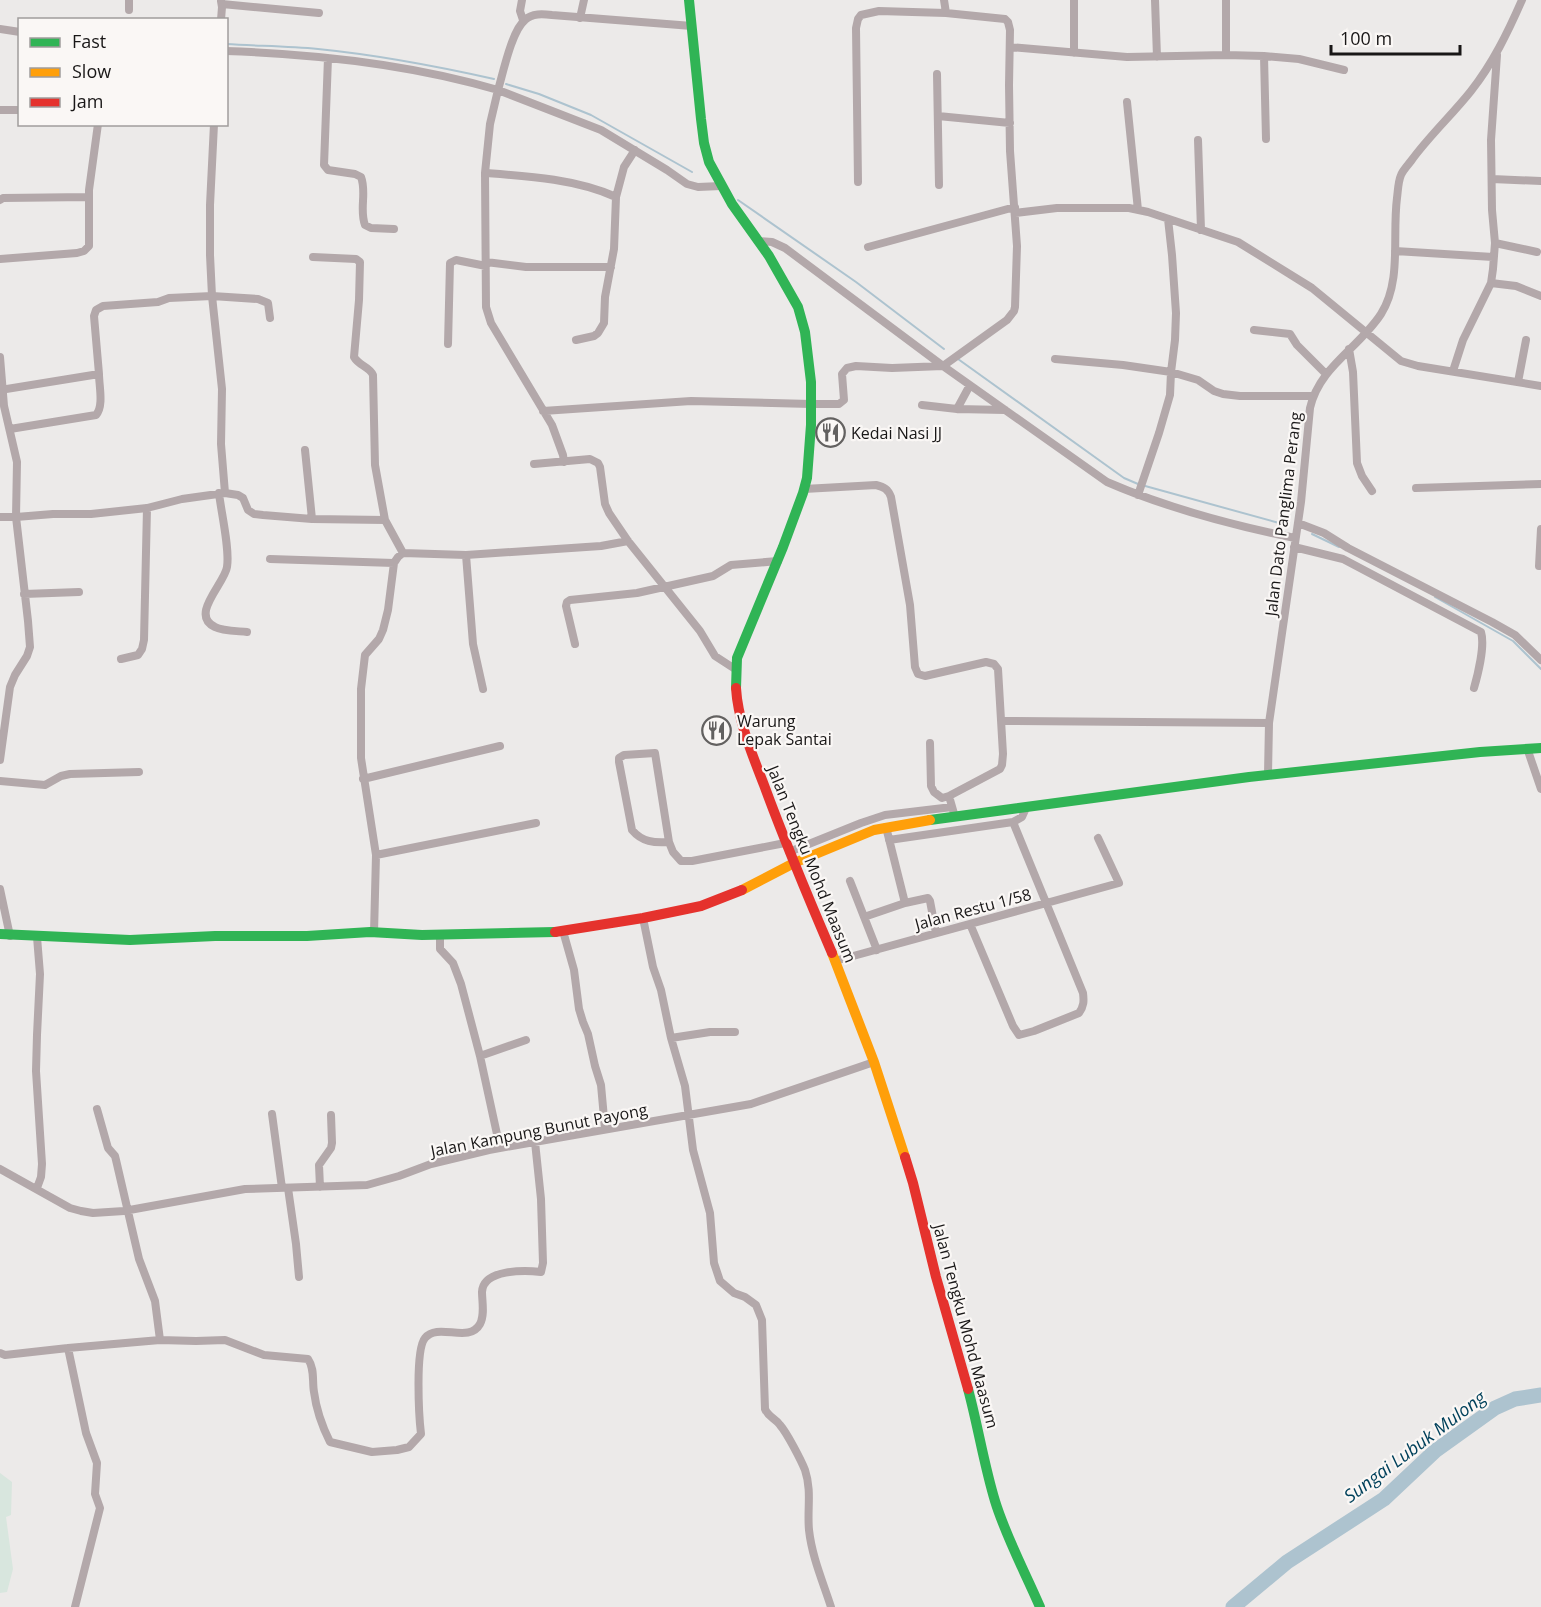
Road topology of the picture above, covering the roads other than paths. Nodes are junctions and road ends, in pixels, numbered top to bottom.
1 (129, 0) edge
2 (522, 0) edge
3 (584, 0) edge
4 (689, 0) edge
5 (944, 0) edge
6 (1074, 0) edge
7 (1155, 0) edge
8 (1226, 0) edge
9 (1522, 0) edge
10 (221, 2) edge
11 (129, 10) dead end
12 (320, 13) dead end
13 (946, 13) junction
14 (221, 18) edge
15 (580, 18) junction
16 (523, 20) junction
17 (692, 26) junction
18 (0, 29) edge
19 (18, 32) edge
20 (1010, 47) junction
21 (228, 51) edge
22 (1074, 53) junction
23 (1226, 55) junction
24 (1497, 55) junction
25 (1264, 56) junction
26 (1157, 57) junction
27 (328, 58) junction
28 (1344, 70) dead end
29 (937, 74) dead end
30 (498, 90) junction
31 (1127, 102) dead end
32 (0, 110) edge
33 (18, 110) edge
34 (938, 116) junction
35 (1010, 123) junction
36 (98, 126) edge
37 (214, 126) edge
38 (1266, 139) dead end
39 (1198, 140) dead end
40 (635, 150) junction
41 (485, 173) junction
42 (1492, 179) junction
43 (1541, 181) edge
44 (858, 182) dead end
45 (939, 185) dead end
46 (721, 186) junction
47 (89, 197) junction
48 (616, 197) junction
49 (0, 200) edge
50 (1015, 210) junction
51 (1138, 210) junction
52 (1168, 219) junction
53 (394, 229) dead end
54 (1201, 230) junction
55 (758, 241) junction
56 (1495, 243) junction
57 (868, 246) dead end
58 (1395, 251) junction
59 (1537, 252) dead end
60 (313, 257) dead end
61 (1493, 257) junction
62 (0, 260) edge
63 (486, 264) junction
64 (611, 267) junction
65 (1491, 283) junction
66 (212, 296) junction
67 (1541, 296) edge
68 (270, 318) dead end
69 (1254, 330) dead end
70 (1366, 332) junction
71 (576, 339) dead end
72 (1526, 340) dead end
73 (448, 344) dead end
74 (1349, 349) junction
75 (0, 357) edge
76 (1055, 359) dead end
77 (943, 366) junction
78 (1453, 371) junction
79 (1171, 372) junction
80 (99, 374) junction
81 (1326, 374) junction
82 (1518, 382) junction
83 (970, 385) junction
84 (1541, 386) edge
85 (1, 390) edge
86 (1312, 396) junction
87 (811, 404) junction
88 (922, 405) dead end
89 (957, 409) junction
90 (1005, 410) junction
91 (543, 411) junction
92 (10, 429) junction
93 (305, 450) dead end
94 (564, 462) junction
95 (534, 464) dead end
96 (1541, 484) edge
97 (1140, 488) junction
98 (1416, 488) dead end
99 (804, 489) junction
100 (1372, 491) dead end
101 (222, 493) junction
102 (147, 508) junction
103 (0, 517) edge
104 (16, 517) junction
105 (312, 519) junction
106 (385, 520) junction
107 (1298, 523) junction
108 (1541, 529) edge
109 (628, 541) junction
110 (1294, 543) junction
111 (403, 553) junction
112 (466, 555) junction
113 (270, 559) dead end
114 (778, 561) junction
115 (394, 563) junction
116 (1539, 566) dead end
117 (665, 587) junction
118 (79, 592) dead end
119 (24, 594) junction
120 (247, 632) dead end
121 (575, 644) dead end
122 (120, 659) dead end
123 (1541, 660) edge
124 (735, 669) junction
125 (1474, 688) dead end
126 (483, 689) dead end
127 (1002, 721) junction
128 (1269, 723) junction
129 (930, 743) dead end
130 (500, 746) dead end
131 (1527, 748) junction
132 (1541, 748) edge
133 (0, 760) edge
134 (139, 772) dead end
135 (1268, 774) junction
136 (363, 779) junction
137 (0, 781) edge
138 (1541, 789) edge
139 (949, 796) junction
140 (1026, 808) junction
141 (953, 812) junction
142 (1013, 822) junction
143 (536, 823) dead end
144 (886, 827) junction
145 (1098, 838) dead end
146 (889, 840) junction
147 (669, 842) junction
148 (789, 852) junction
149 (376, 855) junction
150 (850, 880) dead end
151 (0, 889) edge
152 (905, 903) junction
153 (1047, 903) junction
154 (864, 917) junction
155 (643, 918) junction
156 (970, 924) junction
157 (563, 931) junction
158 (374, 933) junction
159 (936, 933) junction
160 (5, 935) edge
161 (440, 935) junction
162 (37, 937) junction
163 (876, 950) junction
164 (835, 961) junction
165 (735, 1032) dead end
166 (671, 1038) junction
167 (526, 1040) dead end
168 (480, 1056) junction
169 (874, 1062) junction
170 (97, 1109) dead end
171 (272, 1114) dead end
172 (331, 1115) dead end
173 (689, 1115) junction
174 (605, 1129) junction
175 (535, 1142) junction
176 (500, 1148) junction
177 (0, 1168) edge
178 (320, 1187) junction
179 (37, 1188) junction
180 (285, 1188) junction
181 (128, 1210) junction
182 (299, 1277) dead end
183 (160, 1340) junction
184 (69, 1348) junction
185 (0, 1353) edge
186 (75, 1607) edge
187 (831, 1607) edge
188 (1040, 1607) edge

1 - 11 street
2 - 16 street
3 - 15 street
4 - 17 main road, Jalan Tengku Mohd Maasum
5 - 13 street
6 - 22 street
7 - 26 street
8 - 23 street
9 - 24 street, Jalan Dato Panglima Perang
10 - 12 street
10 - 14 street
13 - 20 street
13 - 44 street
15 - 16 street
15 - 17 street
16 - 30 street
17 - 46 main road, Jalan Tengku Mohd Maasum
18 - 19 street
20 - 22 street
20 - 35 street
21 - 27 street
22 - 26 street
23 - 25 street
23 - 26 street
24 - 42 street
24 - 58 street, Jalan Dato Panglima Perang
25 - 28 street
25 - 38 street
27 - 30 street
27 - 53 street
29 - 34 street
30 - 40 street
30 - 41 street
31 - 51 street
32 - 33 street
34 - 35 street
34 - 45 street
35 - 50 street
36 - 47 street
37 - 66 street
39 - 54 street
40 - 46 street
40 - 48 street
41 - 48 street
41 - 63 street
42 - 43 street
42 - 56 street
46 - 55 main road, Jalan Tengku Mohd Maasum
47 - 49 street
47 - 62 street
48 - 64 street
50 - 51 street
50 - 57 street
50 - 77 street
51 - 52 street
52 - 54 street
52 - 79 street
54 - 70 street
55 - 77 street
55 - 87 main road, Jalan Tengku Mohd Maasum
56 - 59 street
56 - 61 street
58 - 61 street
58 - 70 street, Jalan Dato Panglima Perang
60 - 106 street
61 - 65 street
63 - 64 street
63 - 73 street
63 - 91 street
64 - 71 street
65 - 67 street
65 - 78 street
66 - 68 street
66 - 80 street
66 - 101 street
69 - 81 street
70 - 74 street, Jalan Dato Panglima Perang
70 - 78 street
72 - 82 street
74 - 81 street, Jalan Dato Panglima Perang
74 - 100 street
75 - 85 street
76 - 79 street
77 - 83 street
77 - 87 street
78 - 82 street
79 - 86 street
79 - 97 street
80 - 85 street
80 - 92 street
81 - 86 street, Jalan Dato Panglima Perang
82 - 84 street
83 - 89 street
83 - 90 street
85 - 92 street
86 - 107 street, Jalan Dato Panglima Perang
87 - 91 street
87 - 99 main road, Jalan Tengku Mohd Maasum
88 - 89 street
89 - 90 street
90 - 97 street
91 - 94 street
92 - 104 street
93 - 105 street
94 - 95 street
94 - 109 street
96 - 98 street
97 - 110 street
99 - 114 main road, Jalan Tengku Mohd Maasum
99 - 127 street
101 - 102 street
101 - 105 street
101 - 120 street
102 - 104 street
102 - 122 street
103 - 104 street
104 - 119 street
105 - 106 street
106 - 111 street
107 - 110 street, Jalan Dato Panglima Perang
107 - 123 street
108 - 116 street
109 - 112 street
109 - 117 street
110 - 125 street
110 - 128 street, Jalan Dato Panglima Perang
111 - 112 street
111 - 115 street
112 - 126 street
113 - 115 street
114 - 117 street
114 - 124 main road, Jalan Tengku Mohd Maasum
115 - 136 street
117 - 121 street
117 - 124 street
118 - 119 street
119 - 133 street
124 - 148 main road, Jalan Tengku Mohd Maasum
127 - 128 street
127 - 139 street
128 - 135 street, Jalan Dato Panglima Perang
129 - 139 street
130 - 136 street
131 - 132 main road
131 - 135 main road
131 - 138 street
134 - 137 street
135 - 140 main road
136 - 149 street
139 - 141 street
140 - 141 main road
140 - 142 street
141 - 144 main road
141 - 148 street
142 - 146 street
142 - 153 street
143 - 149 street
144 - 146 street
144 - 148 main road
145 - 153 street, Jalan Restu 1/58
146 - 152 street
147 - 147 street
147 - 148 street
148 - 155 main road
148 - 164 main road, Jalan Tengku Mohd Maasum
149 - 158 street
150 - 154 street
151 - 160 street
152 - 154 street
152 - 159 street
153 - 156 street, Jalan Restu 1/58
153 - 156 street
154 - 163 street
155 - 157 main road
155 - 166 street
156 - 159 street, Jalan Restu 1/58
157 - 161 main road
157 - 174 street
158 - 161 main road
158 - 162 main road
159 - 163 street, Jalan Restu 1/58
160 - 162 main road
161 - 168 street
162 - 179 street
163 - 164 street, Jalan Restu 1/58
164 - 169 main road, Jalan Tengku Mohd Maasum
165 - 166 street
166 - 173 street
167 - 168 street
168 - 176 street
169 - 173 street, Jalan Kampung Bunut Payong
169 - 188 main road, Jalan Tengku Mohd Maasum
170 - 181 street
171 - 180 street
172 - 178 street
173 - 174 street, Jalan Kampung Bunut Payong
173 - 187 street
174 - 175 street, Jalan Kampung Bunut Payong
175 - 176 street, Jalan Kampung Bunut Payong
175 - 183 street
176 - 178 street, Jalan Kampung Bunut Payong
177 - 179 street, Jalan Kampung Bunut Payong
178 - 180 street, Jalan Kampung Bunut Payong
179 - 181 street, Jalan Kampung Bunut Payong
180 - 181 street, Jalan Kampung Bunut Payong
180 - 182 street
181 - 183 street
183 - 184 street
184 - 185 street
184 - 186 street

